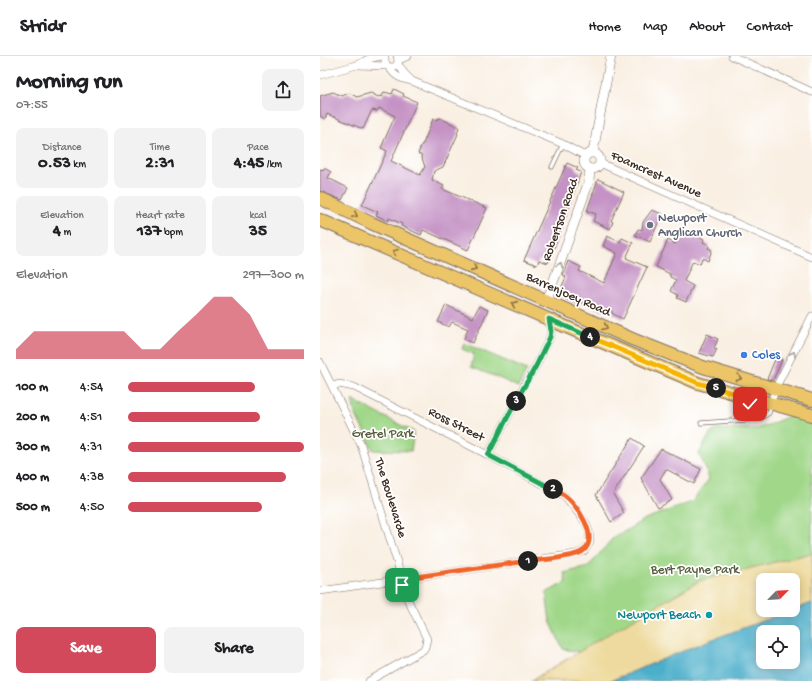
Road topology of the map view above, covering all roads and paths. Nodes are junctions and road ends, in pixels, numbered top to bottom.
1 (381, 56) edge
2 (385, 56) edge
3 (408, 56) edge
4 (611, 56) edge
5 (732, 56) edge
6 (398, 60) edge
7 (357, 65) junction
8 (388, 67) junction
9 (320, 75) edge
10 (412, 81) junction
11 (812, 92) edge
12 (563, 144) junction
13 (589, 154) junction
14 (600, 163) junction
15 (552, 167) dead end
16 (590, 169) junction
17 (320, 198) edge
18 (320, 220) edge
19 (812, 257) edge
20 (545, 300) junction
21 (812, 316) edge
22 (549, 319) junction
23 (320, 362) edge
24 (333, 386) junction
25 (775, 389) junction
26 (747, 397) junction
27 (812, 400) edge
28 (772, 404) junction
29 (812, 415) edge
30 (744, 420) junction
31 (701, 423) dead end
32 (488, 455) junction
33 (401, 579) junction
34 (320, 591) edge
35 (369, 681) edge

1 - 7 street
2 - 8 street
3 - 6 street
4 - 13 street
5 - 11 street
6 - 8 street
6 - 10 street
7 - 8 street
7 - 9 street
8 - 10 street
10 - 12 street
12 - 13 street
12 - 15 lane
13 - 14 street
13 - 16 street
14 - 16 street
14 - 19 street, Foamcrest Avenue
20 -> 16 street, Robertson Road
17 -> 20 main road, Barrenjoey Road
22 -> 18 main road
20 -> 25 main road, Barrenjoey Road
25 -> 21 street
22 - 26 main road
22 - 32 street
23 - 24 street, The Boulevarde
24 - 32 street, Ross Street
24 - 33 street, The Boulevarde
25 - 27 main road, Barrenjoey Road
25 - 28 street
26 - 28 main road
26 - 30 lane
28 - 29 main road
28 - 30 lane
30 - 31 lane
32 - 33 street, Ross Street
33 - 34 street
33 - 35 street, The Boulevarde

